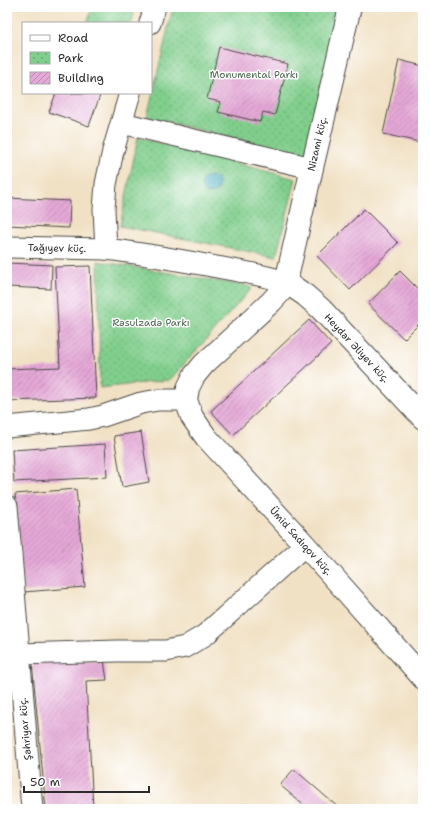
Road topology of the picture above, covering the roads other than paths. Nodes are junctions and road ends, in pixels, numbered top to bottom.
1 (155, 7) edge
2 (350, 7) edge
3 (150, 22) edge
4 (130, 94) edge
5 (122, 123) junction
6 (312, 168) junction
7 (7, 247) edge
8 (106, 249) junction
9 (286, 282) junction
10 (186, 400) junction
11 (423, 418) edge
12 (7, 427) edge
13 (7, 506) edge
14 (305, 545) junction
15 (13, 653) edge
16 (423, 678) edge
17 (32, 809) edge

1 - 3 street
2 - 6 main road, Nizami küç.
4 - 5 street
5 - 6 street
5 - 8 street
6 - 9 main road, Nizami küç.
7 - 8 street, Tağıyev küç.
8 - 9 street, Tağıyev küç.
9 - 10 main road
9 - 11 main road, Heydər Əliyev küç.
10 - 12 street
10 - 14 main road, Ümid Sadıqov küç.
13 - 15 street, Şəhriyar küç.
14 - 15 street
14 - 16 main road, Ümid Sadıqov küç.
15 - 17 street, Şəhriyar küç.

